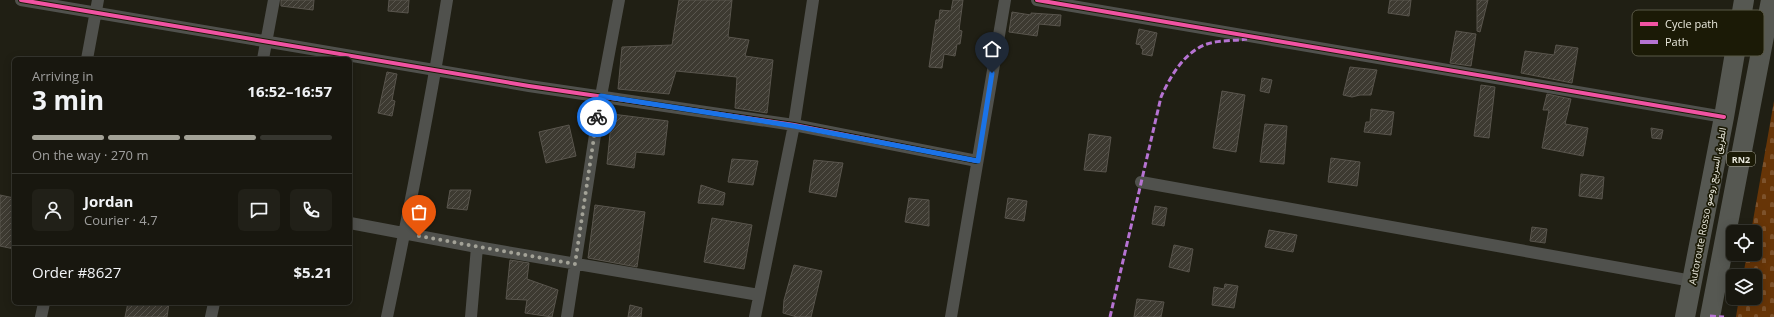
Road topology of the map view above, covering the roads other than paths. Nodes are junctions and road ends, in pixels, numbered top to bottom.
1 (21, 0) edge
2 (274, 0) edge
3 (447, 0) edge
4 (619, 0) edge
5 (813, 0) edge
6 (1005, 0) edge
7 (1037, 0) edge
8 (1744, 0) edge
9 (1771, 0) edge
10 (97, 6) edge
11 (1742, 10) edge
12 (1764, 36) edge
13 (266, 41) junction
14 (1734, 56) edge
15 (1760, 56) edge
16 (87, 57) edge
17 (263, 57) edge
18 (436, 70) junction
19 (601, 96) junction
20 (1724, 117) junction
21 (794, 126) junction
22 (978, 161) junction
23 (1141, 182) dead end
24 (352, 223) edge
25 (405, 234) junction
26 (477, 247) junction
27 (575, 264) junction
28 (1692, 281) junction
29 (759, 295) junction
30 (44, 305) edge
31 (214, 305) edge
32 (41, 317) edge
33 (211, 317) edge
34 (386, 317) edge
35 (472, 317) edge
36 (567, 317) edge
37 (755, 317) edge
38 (951, 317) edge
39 (1685, 317) edge
40 (1710, 317) edge

1 - 10 street
2 - 13 street
3 - 18 street
4 - 19 street
5 - 21 street
6 - 22 street
7 - 20 street
8 - 11 highway, Autoroute Rosso الطريق السريع روصو / RN2
9 - 12 highway, RN2
10 - 13 street
10 - 16 street
13 - 17 street
13 - 18 street
14 - 20 highway, Autoroute Rosso الطريق السريع روصو / RN2
15 - 40 highway, RN2
18 - 19 street
18 - 25 street
19 - 21 street
19 - 27 street
20 - 28 highway, Autoroute Rosso الطريق السريع روصو / RN2
21 - 22 street
21 - 29 street
22 - 38 street
23 - 28 street
24 - 25 street
25 - 26 street
25 - 34 street
26 - 27 street
26 - 35 street
27 - 29 street
27 - 36 street
28 - 39 highway, Autoroute Rosso الطريق السريع روصو / RN2
29 - 37 street
30 - 32 street
31 - 33 street

